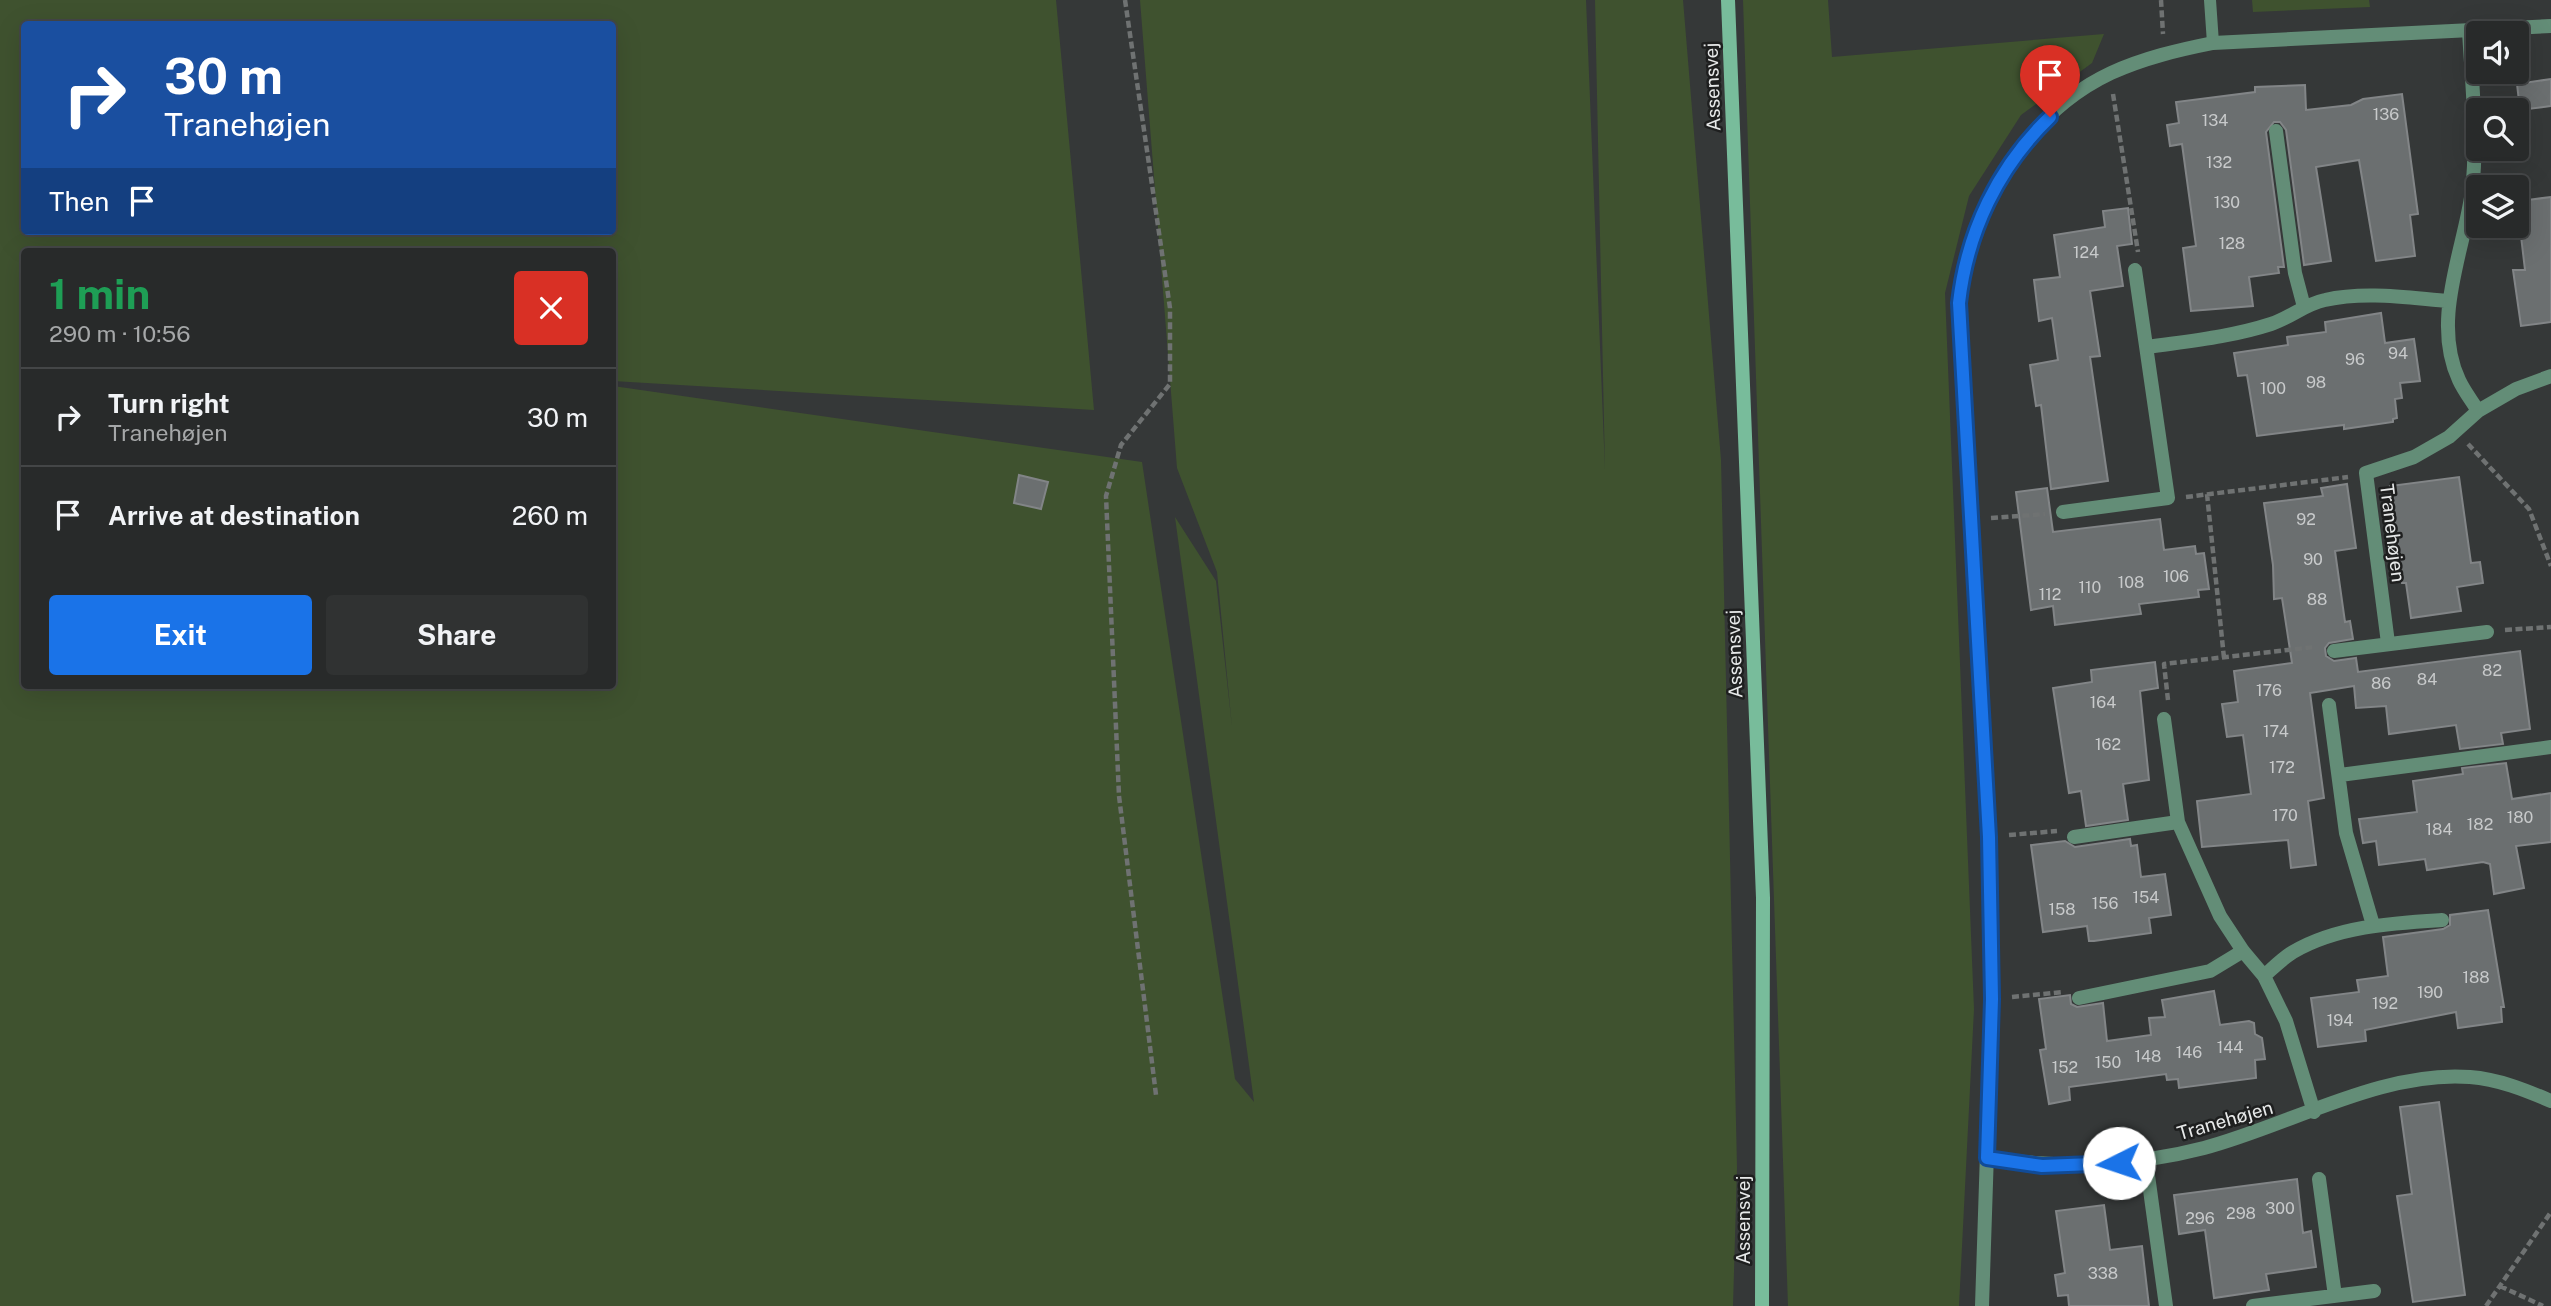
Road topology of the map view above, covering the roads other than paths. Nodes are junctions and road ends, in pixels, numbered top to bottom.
1 (1728, 0) edge
2 (2210, 0) edge
3 (2551, 26) edge
4 (2529, 27) edge
5 (2466, 31) edge
6 (2213, 43) junction
7 (2472, 84) edge
8 (2276, 131) dead end
9 (2135, 270) road end
10 (2449, 301) junction
11 (2304, 307) junction
12 (2148, 347) junction
13 (2551, 376) edge
14 (2478, 411) junction
15 (2063, 512) road end
16 (2487, 632) road end
17 (2388, 643) junction
18 (2334, 651) road end
19 (2329, 705) dead end
20 (2164, 719) road end
21 (2551, 747) edge
22 (2340, 775) junction
23 (2178, 822) junction
24 (2074, 836) road end
25 (2442, 920) dead end
26 (2373, 925) junction
27 (2243, 951) junction
28 (2264, 976) junction
29 (2079, 998) road end
30 (2551, 1101) edge
31 (2314, 1112) junction
32 (1987, 1158) junction
33 (2146, 1161) junction
34 (2319, 1179) dead end
35 (2374, 1291) dead end
36 (2336, 1296) junction
37 (1762, 1306) edge
38 (1982, 1306) edge
39 (2166, 1306) edge
40 (2253, 1306) edge

1 - 37 main road, Assensvej
2 - 6 lane
3 - 4 street
5 - 6 street
6 - 32 street
7 - 10 street
8 - 11 street
9 - 12 street
10 - 11 street
10 - 14 street
11 - 12 street
12 - 15 street
13 - 14 street, Tranehøjen
14 - 17 street, Tranehøjen
16 - 17 street
17 - 18 street
19 - 22 street
20 - 23 street
21 - 22 street
22 - 26 street
23 - 24 street
23 - 27 street
25 - 26 street
26 - 28 street
27 - 28 street
27 - 29 street
28 - 31 street
30 - 31 street, Tranehøjen
31 - 33 street, Tranehøjen
32 - 33 street, Tranehøjen
32 - 38 street
33 - 39 street
34 - 36 street
35 - 36 street
36 - 40 street

